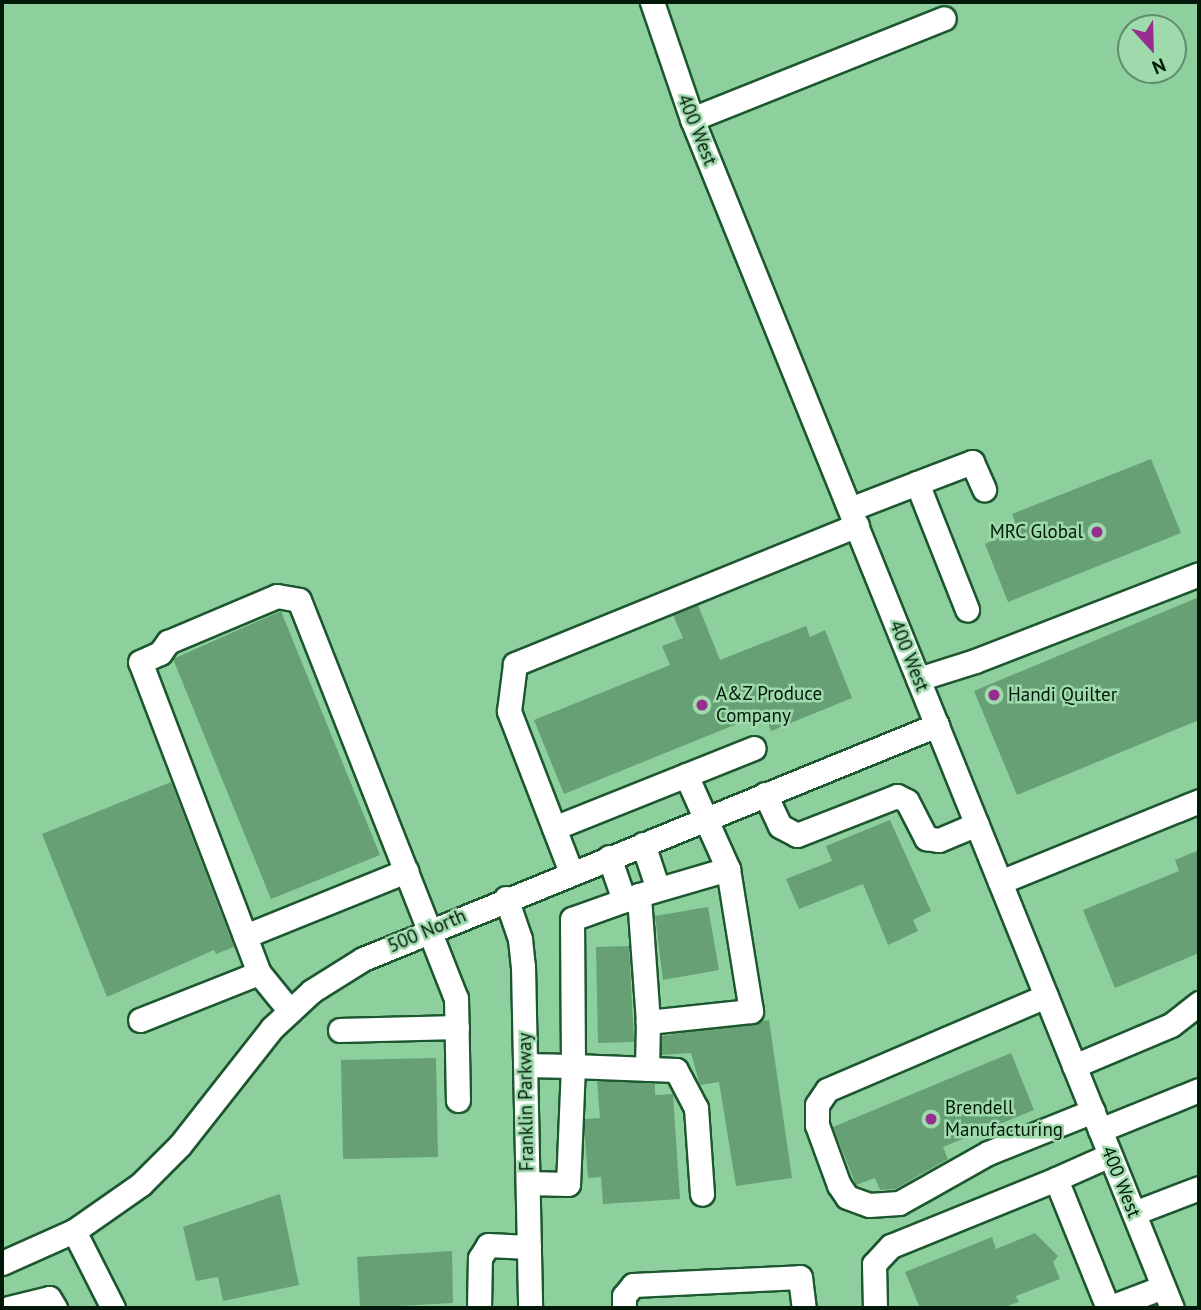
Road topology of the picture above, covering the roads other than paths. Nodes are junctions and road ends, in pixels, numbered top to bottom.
1 (652, 2) edge
2 (944, 18) dead end
3 (692, 119) junction
4 (917, 483) junction
5 (984, 489) dead end
6 (853, 517) junction
7 (1199, 574) edge
8 (967, 609) dead end
9 (918, 678) junction
10 (937, 725) junction
11 (754, 748) dead end
12 (686, 775) junction
13 (765, 794) junction
14 (1199, 801) edge
15 (707, 817) junction
16 (977, 824) junction
17 (554, 828) junction
18 (643, 844) junction
19 (609, 857) junction
20 (728, 869) junction
21 (406, 871) junction
22 (571, 872) junction
23 (1000, 882) junction
24 (640, 895) junction
25 (506, 898) junction
26 (428, 929) junction
27 (245, 936) junction
28 (260, 973) junction
29 (1046, 996) junction
30 (1199, 1003) edge
31 (290, 1011) junction
32 (140, 1020) dead end
33 (648, 1022) junction
34 (457, 1027) junction
35 (340, 1030) dead end
36 (525, 1065) junction
37 (573, 1066) junction
38 (1074, 1066) junction
39 (647, 1069) junction
40 (1199, 1090) edge
41 (458, 1100) dead end
42 (1096, 1121) junction
43 (1110, 1155) junction
44 (1056, 1179) junction
45 (528, 1183) junction
46 (1199, 1188) edge
47 (702, 1194) dead end
48 (1134, 1213) junction
49 (74, 1231) junction
50 (529, 1247) junction
51 (2, 1263) edge
52 (1168, 1298) edge
53 (9, 1308) edge
54 (55, 1308) edge
55 (113, 1308) edge
56 (479, 1308) edge
57 (530, 1308) edge
58 (624, 1308) edge
59 (804, 1308) edge
60 (875, 1308) edge
61 (1108, 1308) edge

1 - 3 street, 400 West
2 - 3 street
3 - 6 street, 400 West
4 - 5 street
4 - 6 street
4 - 8 street
6 - 9 street, 400 West
6 - 17 street
7 - 9 street
9 - 10 street, 400 West
10 - 13 street, 500 North
10 - 16 street, 400 West
11 - 12 street
12 - 15 street
12 - 17 street
13 - 15 street, 500 North
13 - 16 street
14 - 23 street
15 - 18 street, 500 North
15 - 20 street
16 - 23 street, 400 West
17 - 22 street
18 - 19 street, 500 North
18 - 24 street
19 - 22 street, 500 North
19 - 24 street
20 - 24 street
20 - 33 street
21 - 26 street
21 - 27 street
21 - 27 street
22 - 25 street, 500 North
23 - 29 street, 400 West
24 - 33 street
24 - 37 street
25 - 26 street, 500 North
25 - 36 street, Franklin Parkway
26 - 31 street, 500 North
26 - 34 street
27 - 28 street
28 - 31 street
28 - 32 street
29 - 38 street, 400 West
29 - 42 street
30 - 38 street
31 - 49 street, 500 North
33 - 39 street
34 - 35 street
34 - 41 street
36 - 37 street
36 - 45 street, Franklin Parkway
37 - 39 street
37 - 45 street
38 - 42 street, 400 West
39 - 47 street
40 - 42 street
42 - 43 street, 400 West
43 - 44 street
43 - 48 street, 400 West
44 - 60 street
44 - 61 street
45 - 50 street, Franklin Parkway
46 - 48 street
48 - 52 street, 400 West
49 - 51 street, 500 North
49 - 55 street
50 - 56 street
50 - 57 street, Franklin Parkway
52 - 61 street
53 - 54 street
58 - 59 street

